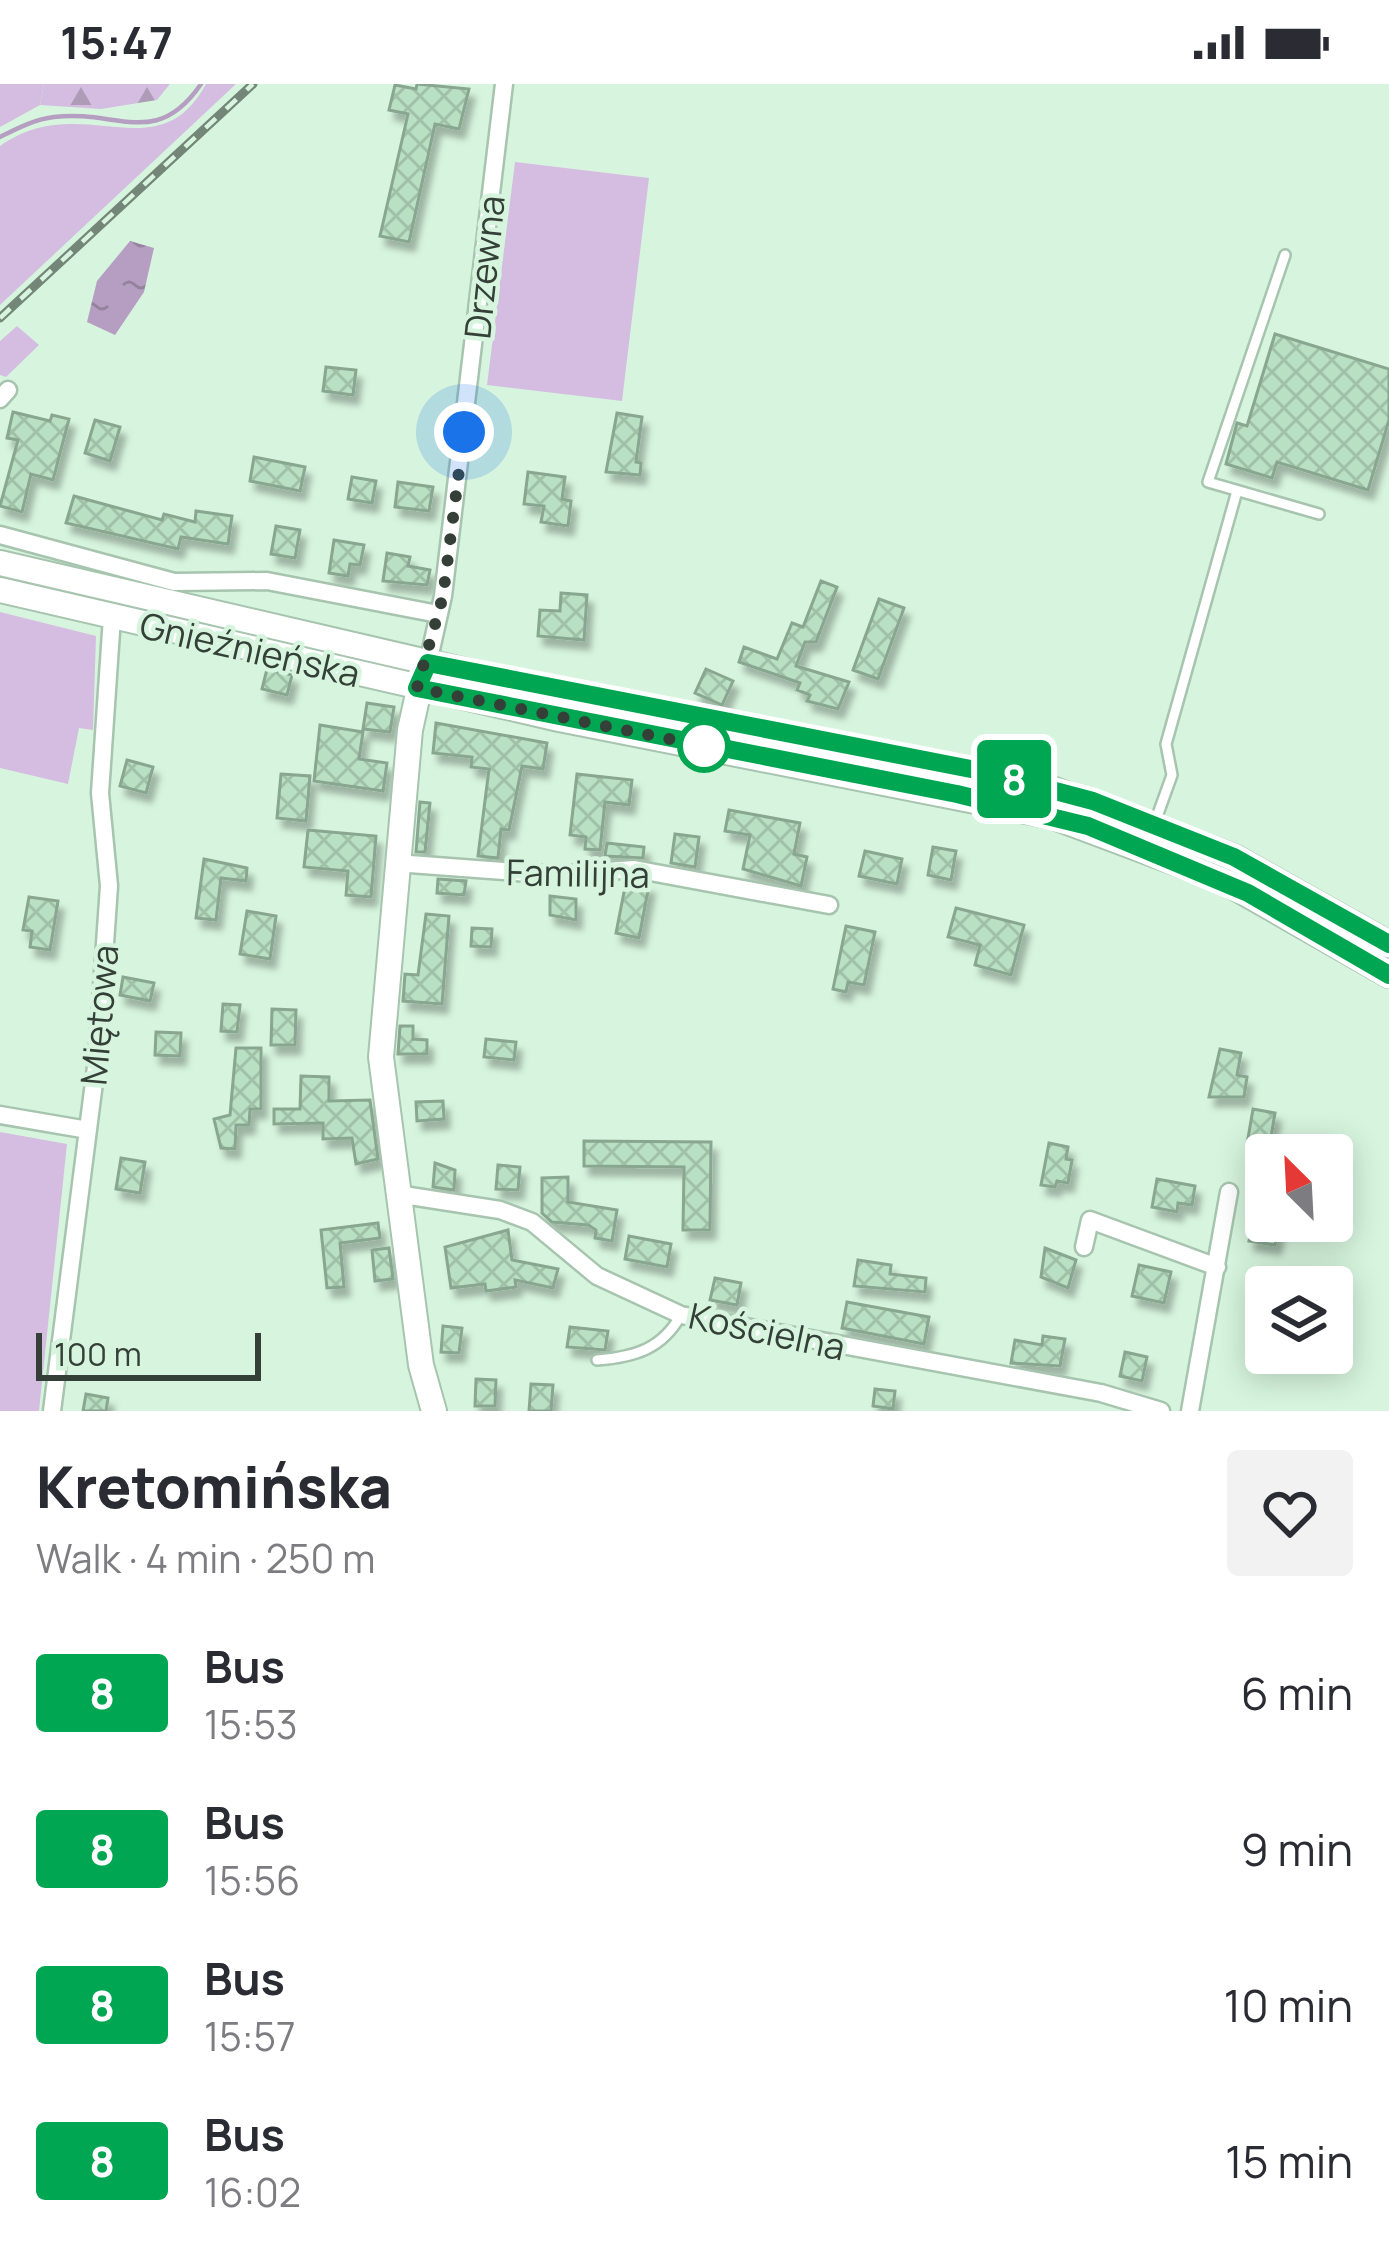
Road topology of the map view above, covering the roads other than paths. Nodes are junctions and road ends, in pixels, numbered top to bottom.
1 (504, 84) edge
2 (1286, 255) dead end
3 (1237, 491) junction
4 (1319, 514) dead end
5 (0, 535) edge
6 (0, 563) edge
7 (0, 590) edge
8 (438, 614) junction
9 (112, 617) junction
10 (428, 663) junction
11 (417, 688) junction
12 (1149, 835) junction
13 (396, 862) junction
14 (830, 905) dead end
15 (1389, 944) edge
16 (1389, 975) edge
17 (0, 1115) edge
18 (88, 1130) junction
19 (1229, 1192) dead end
20 (397, 1194) junction
21 (1084, 1247) dead end
22 (1216, 1267) junction
23 (681, 1316) junction
24 (597, 1360) dead end
25 (1087, 1391) junction
26 (52, 1411) edge
27 (434, 1411) edge
28 (1084, 1411) edge
29 (1161, 1411) edge
30 (1190, 1411) edge

1 - 8 street, Drzewna
2 - 3 lane
3 - 4 lane
3 - 12 lane
5 - 8 street
6 - 10 main road, Gnieźnieńska
7 - 9 main road, Gnieźnieńska
8 - 10 street, Drzewna
9 - 11 main road, Gnieźnieńska
9 - 18 street, Miętowa
10 - 11 main road
10 - 12 main road, Gnieźnieńska
11 - 12 main road, Gnieźnieńska
11 - 13 main road
12 - 15 main road, Gnieźnieńska
12 - 16 main road, Gnieźnieńska
13 - 14 street, Familijna
13 - 20 main road
17 - 18 street
18 - 26 street, Miętowa
19 - 22 street
20 - 23 street, Kościelna
20 - 27 main road
21 - 22 street
22 - 30 street
23 - 24 lane
23 - 25 street, Kościelna
25 - 28 street
25 - 29 street, Kościelna

